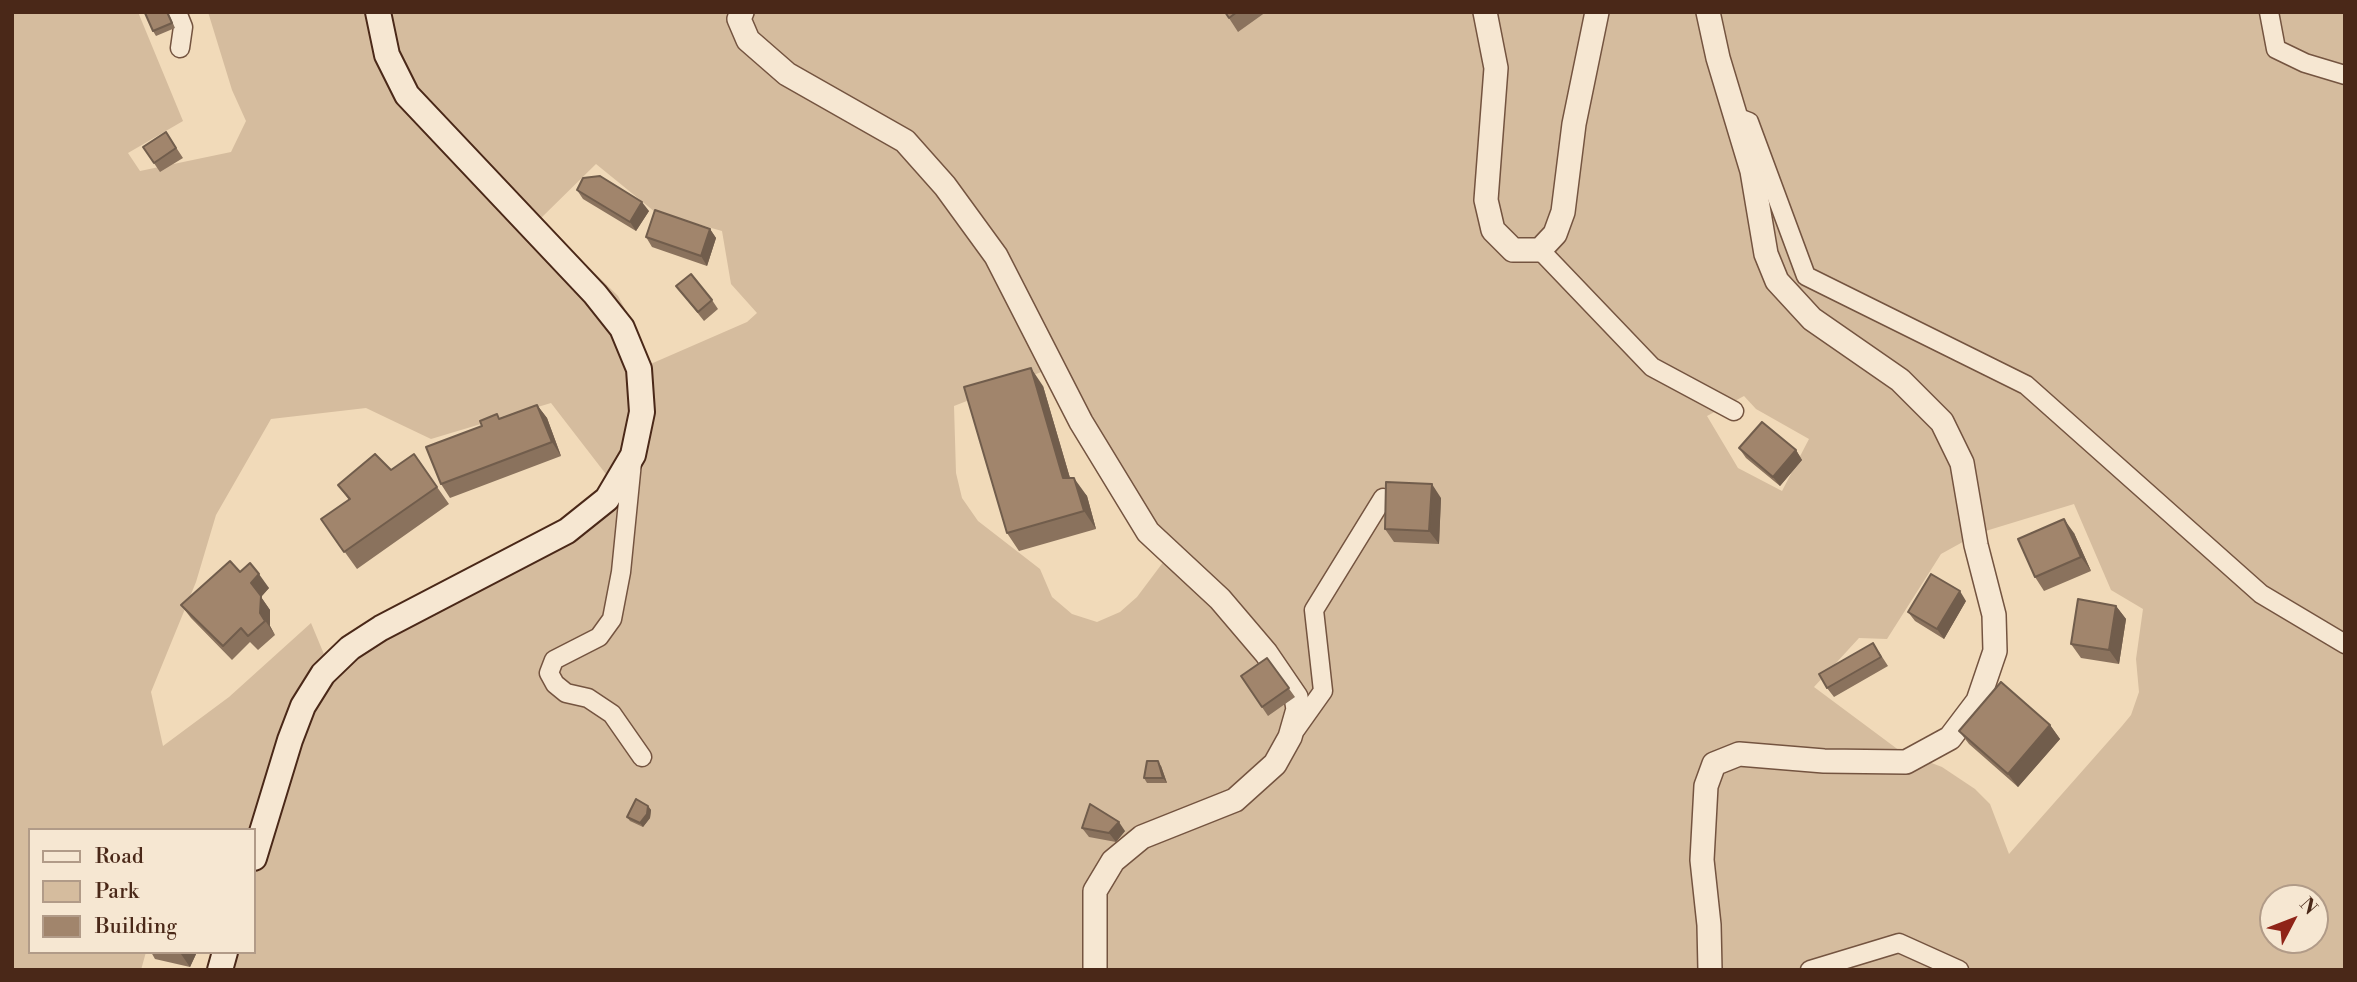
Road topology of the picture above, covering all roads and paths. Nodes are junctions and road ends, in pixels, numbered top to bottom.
1 (177, 12) edge
2 (378, 12) edge
3 (742, 12) edge
4 (1485, 12) edge
5 (1597, 12) edge
6 (1708, 12) edge
7 (2269, 12) edge
8 (180, 48) dead end
9 (2345, 75) edge
10 (1736, 117) junction
11 (1540, 250) junction
12 (1734, 411) dead end
13 (633, 455) junction
14 (1383, 498) edge
15 (2345, 644) edge
16 (1290, 737) junction
17 (642, 757) dead end
18 (256, 851) edge
19 (1096, 970) edge
20 (1710, 970) edge
21 (1810, 970) edge
22 (1959, 970) edge

1 - 8 street
2 - 13 main road
3 - 16 street
4 - 11 street
5 - 11 street
6 - 10 street
7 - 9 street
10 - 15 street
10 - 20 street
11 - 12 street
13 - 17 street
13 - 18 main road
14 - 16 street
16 - 19 street
21 - 22 street

